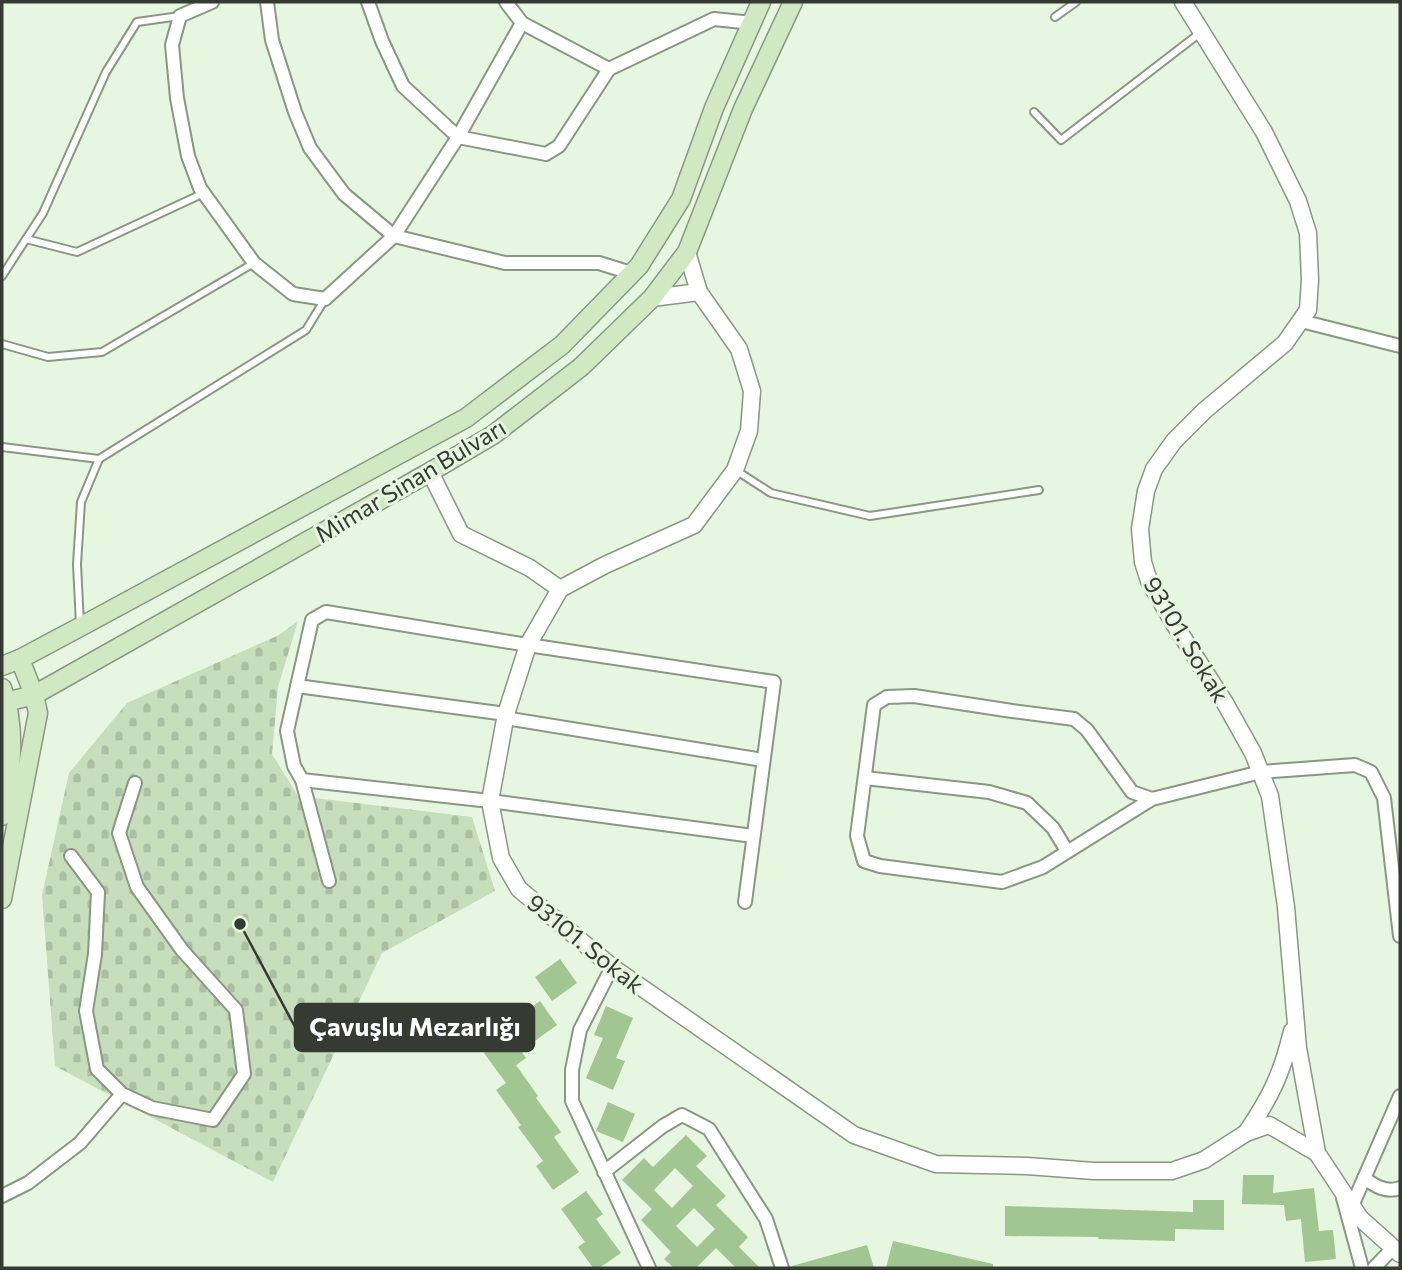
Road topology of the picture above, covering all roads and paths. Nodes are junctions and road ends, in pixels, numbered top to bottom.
1 (212, 2) edge
2 (267, 2) edge
3 (368, 2) edge
4 (506, 2) edge
5 (761, 2) edge
6 (793, 2) edge
7 (1076, 2) edge
8 (1183, 2) edge
9 (180, 16) junction
10 (1055, 17) dead end
11 (522, 23) junction
12 (752, 23) junction
13 (1202, 32) junction
14 (609, 69) junction
15 (1034, 113) dead end
16 (458, 137) junction
17 (204, 193) junction
18 (394, 236) junction
19 (26, 239) junction
20 (687, 251) junction
21 (254, 263) junction
22 (631, 273) junction
23 (2, 276) edge
24 (699, 292) junction
25 (652, 298) junction
26 (325, 299) junction
27 (1301, 321) junction
28 (2, 344) edge
29 (1400, 346) edge
30 (2, 447) edge
31 (99, 459) junction
32 (735, 470) junction
33 (430, 472) junction
34 (1039, 490) dead end
35 (560, 589) junction
36 (80, 627) junction
37 (528, 645) junction
38 (20, 659) junction
39 (2, 666) edge
40 (297, 686) junction
41 (34, 695) junction
42 (3, 697) edge
43 (505, 716) junction
44 (764, 760) junction
45 (1261, 772) junction
46 (864, 778) junction
47 (302, 780) junction
48 (135, 783) dead end
49 (1152, 799) junction
50 (489, 801) junction
51 (2, 816) edge
52 (753, 836) junction
53 (1068, 851) junction
54 (71, 856) dead end
55 (329, 881) dead end
56 (2, 898) edge
57 (745, 902) dead end
58 (1400, 936) edge
59 (612, 967) junction
60 (1296, 1018) junction
61 (122, 1094) junction
62 (1400, 1096) edge
63 (1246, 1133) junction
64 (1317, 1153) junction
65 (604, 1172) junction
66 (1364, 1178) junction
67 (1400, 1188) edge
68 (1341, 1190) junction
69 (2, 1196) edge
70 (1352, 1206) junction
71 (1397, 1251) edge
72 (649, 1268) edge
73 (782, 1268) edge
74 (1362, 1268) edge
75 (1374, 1268) edge

1 - 9 street
2 - 18 street
3 - 16 street
4 - 11 street
5 - 12 main road, Mimar Sinan Bulvarı
6 - 20 main road, Mimar Sinan Bulvarı
7 - 10 lane
8 - 13 street, 93101. Sokak
9 - 17 street
9 - 19 lane
11 - 14 street
11 - 16 street
12 - 14 street
12 - 22 main road, Mimar Sinan Bulvarı
13 - 15 lane
13 - 27 street, 93101. Sokak
14 - 16 street
16 - 18 street
17 - 19 lane
17 - 21 street
18 - 22 street
18 - 26 street
19 - 23 lane
20 - 24 street
20 - 25 main road, Mimar Sinan Bulvarı
21 - 26 street
21 - 28 lane
22 - 36 main road, Mimar Sinan Bulvarı
24 - 25 street
24 - 32 street
25 - 33 main road, Mimar Sinan Bulvarı
26 - 31 lane
27 - 29 street
27 - 45 street, 93101. Sokak
30 - 31 lane
31 - 36 lane
32 - 34 lane
32 - 35 street
33 - 35 street
33 - 41 main road, Mimar Sinan Bulvarı
35 - 37 street, 93101. Sokak
36 - 38 main road, Mimar Sinan Bulvarı
37 - 40 street
37 - 43 street, 93101. Sokak
37 - 44 street
38 - 39 main road, Mimar Sinan Bulvarı
38 - 41 main road
40 - 43 street
40 - 47 street
41 - 42 main road, Mimar Sinan Bulvarı
41 - 56 main road
42 - 51 main road
43 - 44 street
43 - 50 street, 93101. Sokak
44 - 52 street
45 - 49 street
45 - 58 street
45 - 60 street, 93101. Sokak
46 - 49 street
46 - 53 street
46 - 53 street
47 - 50 street
47 - 55 street
48 - 61 street
49 - 53 street
50 - 52 street
50 - 59 street, 93101. Sokak
52 - 57 street
54 - 61 street
59 - 63 street, 93101. Sokak
59 - 65 street
60 - 63 street
60 - 64 street, 93101. Sokak
61 - 69 street
62 - 66 street
63 - 64 street, 93101. Sokak
64 - 68 street, 93101. Sokak
65 - 72 street
65 - 73 street
66 - 67 street
66 - 70 street
68 - 70 street, 93101. Sokak
68 - 74 street
70 - 71 street, 93101. Sokak
71 - 75 street

